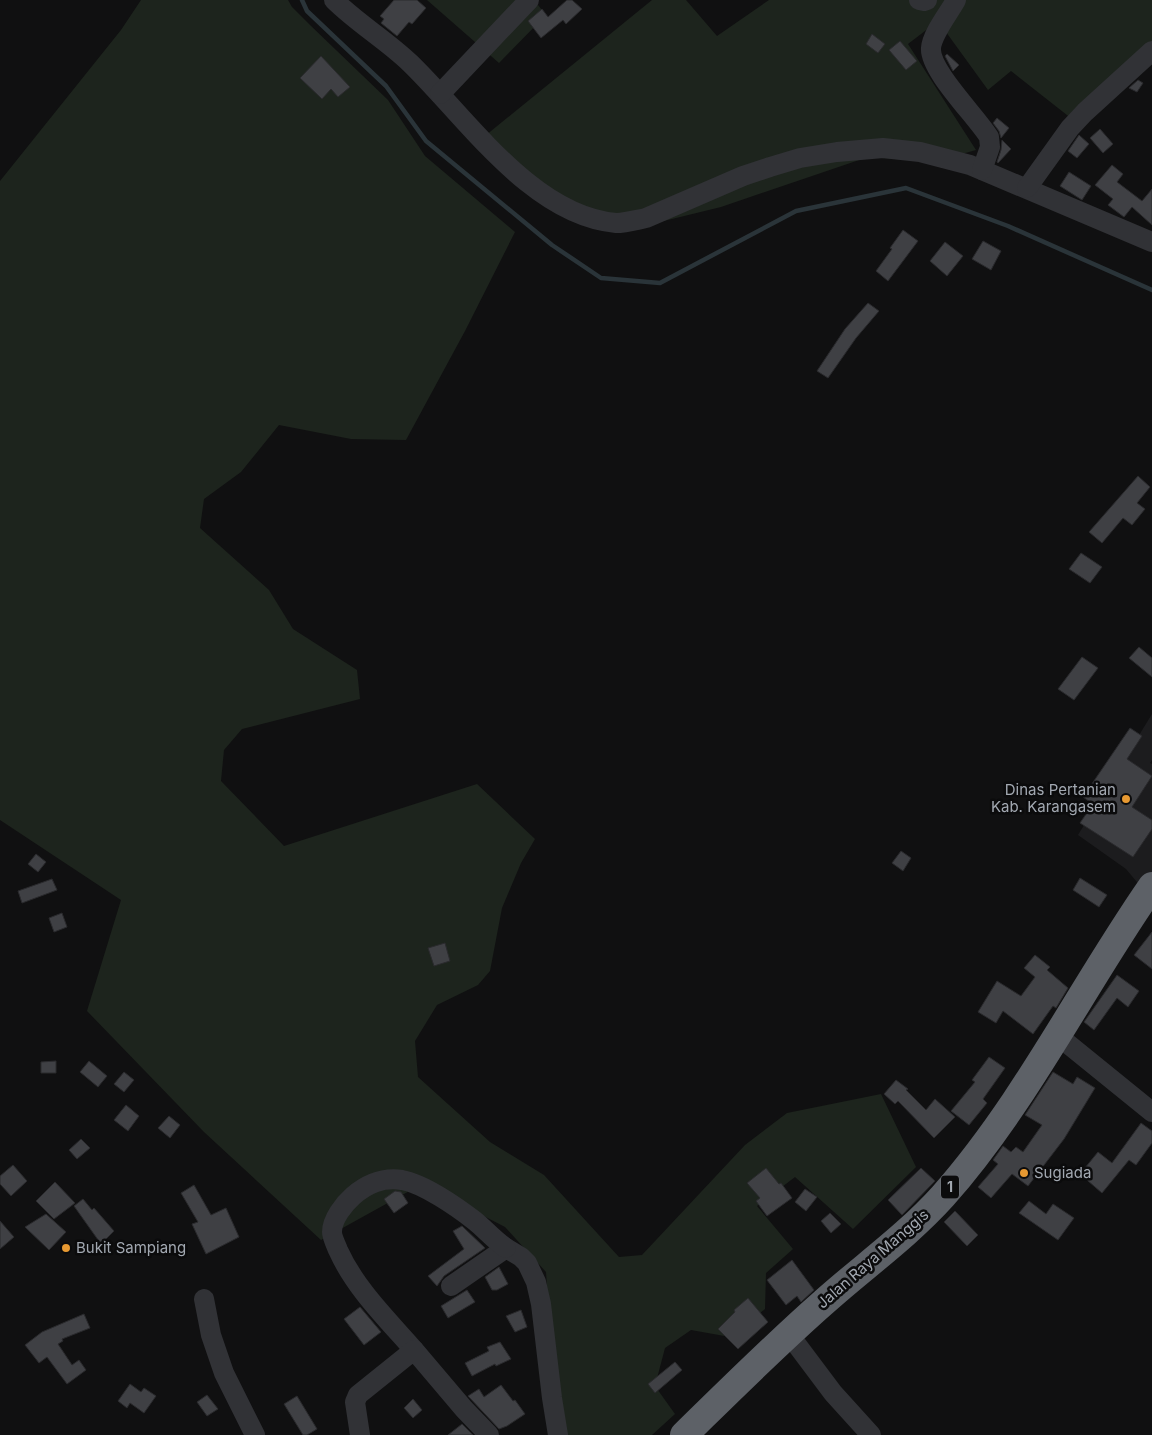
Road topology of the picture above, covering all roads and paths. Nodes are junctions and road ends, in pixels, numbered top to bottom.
1 (334, 0) edge
2 (529, 0) edge
3 (919, 0) edge
4 (927, 0) edge
5 (956, 0) edge
6 (1152, 51) edge
7 (440, 94) junction
8 (982, 170) junction
9 (1027, 188) junction
10 (1152, 242) edge
11 (1152, 886) edge
12 (1057, 1035) junction
13 (1152, 1112) edge
14 (506, 1248) junction
15 (451, 1286) dead end
16 (204, 1299) dead end
17 (788, 1333) junction
18 (414, 1350) junction
19 (255, 1435) edge
20 (360, 1435) edge
21 (489, 1435) edge
22 (558, 1435) edge
23 (684, 1435) edge
24 (871, 1435) edge

1 - 7 street
2 - 7 street
3 - 4 street
5 - 8 street
6 - 9 street
7 - 8 street
8 - 9 street
9 - 10 street
11 - 12 highway, Jalan Raya Manggis / 1
12 - 13 street
12 - 17 highway, Jalan Raya Manggis / 1
14 - 15 street
14 - 18 street
14 - 22 street
16 - 19 street
17 - 23 highway, Jalan Raya Manggis / 1
17 - 24 street
18 - 20 street
18 - 21 street

